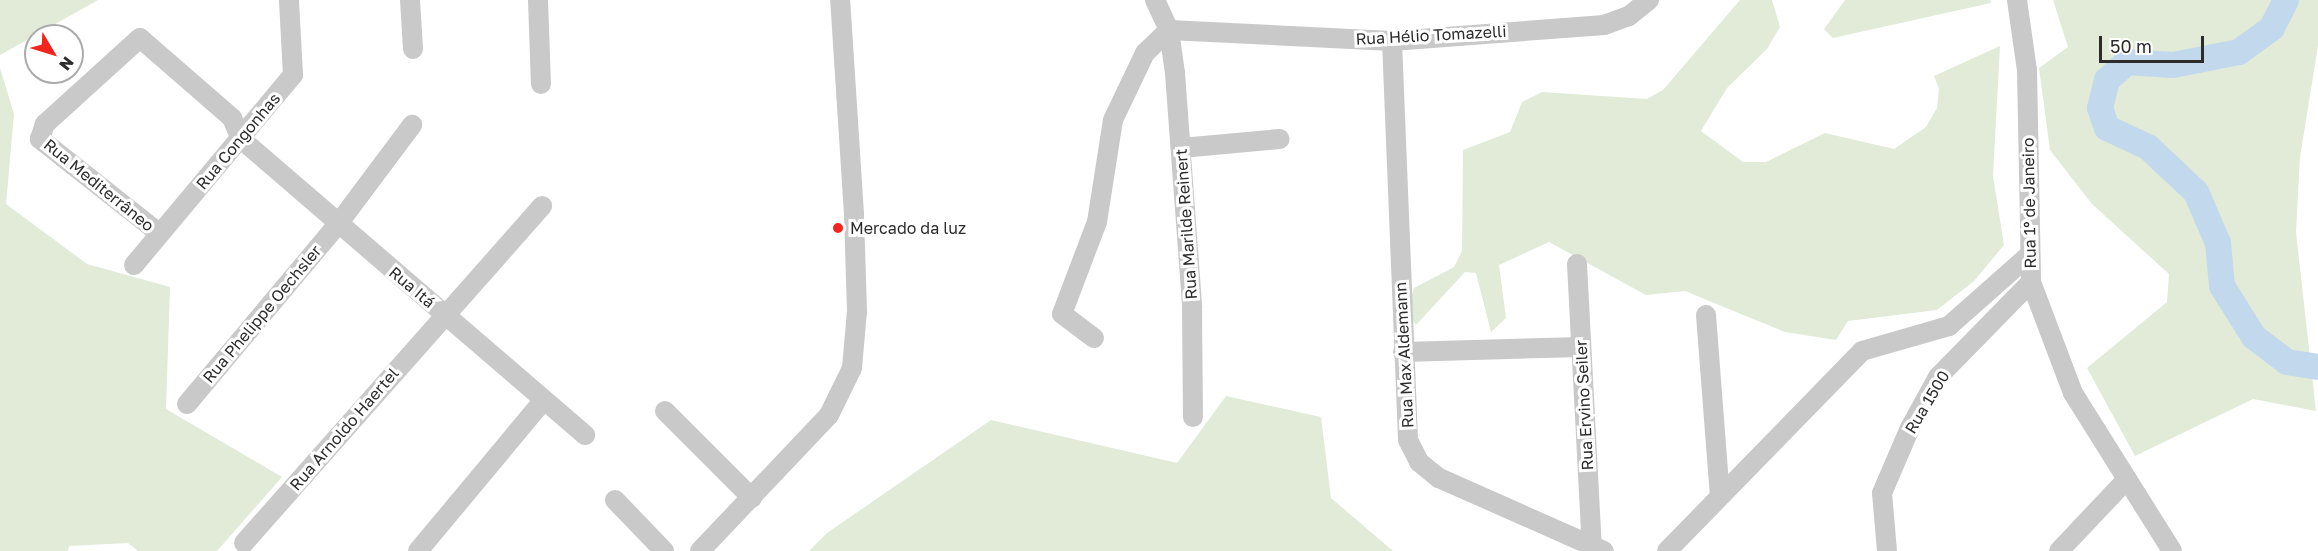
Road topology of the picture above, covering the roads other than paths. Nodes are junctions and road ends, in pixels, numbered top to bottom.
1 (289, 0) edge
2 (410, 0) edge
3 (538, 0) edge
4 (840, 0) edge
5 (1155, 0) edge
6 (1649, 0) edge
7 (2017, 0) edge
8 (1169, 30) junction
9 (1392, 40) junction
10 (413, 49) dead end
11 (541, 84) dead end
12 (412, 124) dead end
13 (1280, 138) dead end
14 (241, 139) junction
15 (1181, 148) junction
16 (542, 206) dead end
17 (338, 224) junction
18 (159, 233) junction
19 (2028, 256) junction
20 (1577, 264) dead end
21 (134, 265) dead end
22 (2031, 282) junction
23 (445, 315) junction
24 (1706, 315) dead end
25 (1094, 338) dead end
26 (1581, 347) junction
27 (1403, 352) junction
28 (543, 401) junction
29 (187, 404) dead end
30 (665, 411) dead end
31 (1193, 417) dead end
32 (585, 435) dead end
33 (2127, 479) junction
34 (1720, 495) junction
35 (752, 498) junction
36 (615, 500) dead end
37 (244, 543) dead end
38 (1598, 548) edge
39 (418, 551) edge
40 (664, 551) edge
41 (700, 551) edge
42 (1667, 551) edge
43 (1887, 551) edge
44 (2059, 551) edge
45 (2172, 551) edge

1 - 14 street, Rua Congonhas
2 - 10 street
3 - 11 street
4 - 35 street
5 - 8 street, Rua Marilde Reinert
6 - 9 street, Rua Hélio Tomazelli
7 - 19 street, Rua 1º de Janeiro
8 - 9 street, Rua Hélio Tomazelli
8 - 15 street, Rua Marilde Reinert
8 - 25 street
9 - 27 street, Rua Max Aldemann
12 - 17 street, Rua Phelippe Oechsler
13 - 15 street
14 - 17 street, Rua Itá
14 - 18 street, Rua Congonhas
14 - 18 street, Rua Mediterrâneo
15 - 31 street, Rua Marilde Reinert
16 - 23 street, Rua Arnoldo Haertel
17 - 23 street, Rua Itá
17 - 29 street, Rua Phelippe Oechsler
18 - 21 street, Rua Congonhas
19 - 22 street, Rua 1º de Janeiro
19 - 34 street
20 - 26 street, Rua Ervino Seiler
22 - 33 street, Rua 1º de Janeiro
22 - 43 street, Rua 1500
23 - 28 street, Rua Itá
23 - 37 street, Rua Arnoldo Haertel
24 - 34 street
26 - 27 street
26 - 38 street, Rua Ervino Seiler
27 - 38 street, Rua Max Aldemann
28 - 32 street, Rua Itá
28 - 39 street
30 - 35 street
33 - 44 street
33 - 45 street, Rua 1º de Janeiro
34 - 42 street
35 - 41 street
36 - 40 street

